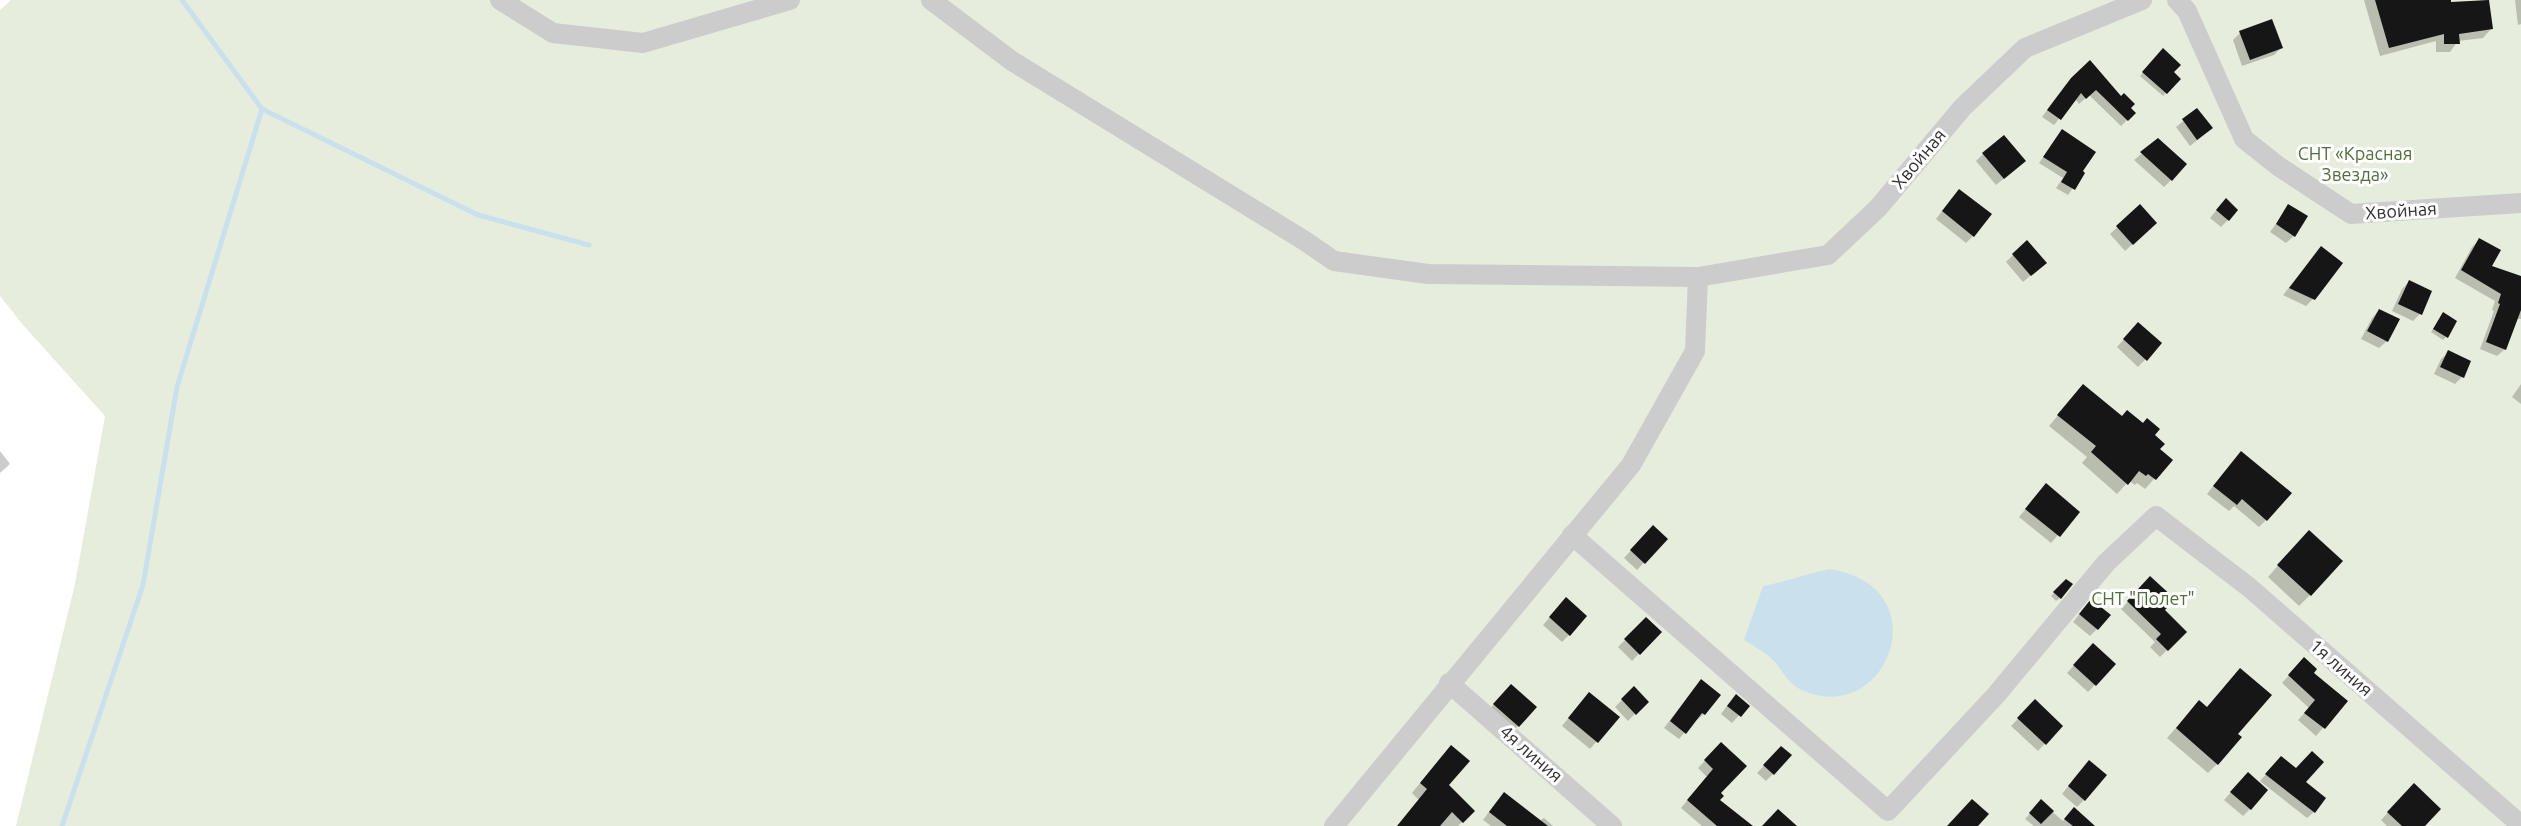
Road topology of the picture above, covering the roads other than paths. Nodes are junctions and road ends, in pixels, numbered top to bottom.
1 (500, 0) edge
2 (790, 0) edge
3 (931, 0) edge
4 (2142, 0) edge
5 (2177, 0) edge
6 (2521, 203) edge
7 (1698, 277) junction
8 (1572, 535) junction
9 (1449, 683) junction
10 (2521, 825) edge
11 (1334, 826) edge
12 (1612, 826) edge

1 - 2 street
3 - 7 street, Хвойная
4 - 7 street, Хвойная
5 - 6 street, Хвойная
7 - 8 street
8 - 9 street
8 - 10 street, 1я линия
9 - 11 street
9 - 12 street, 4я линия

